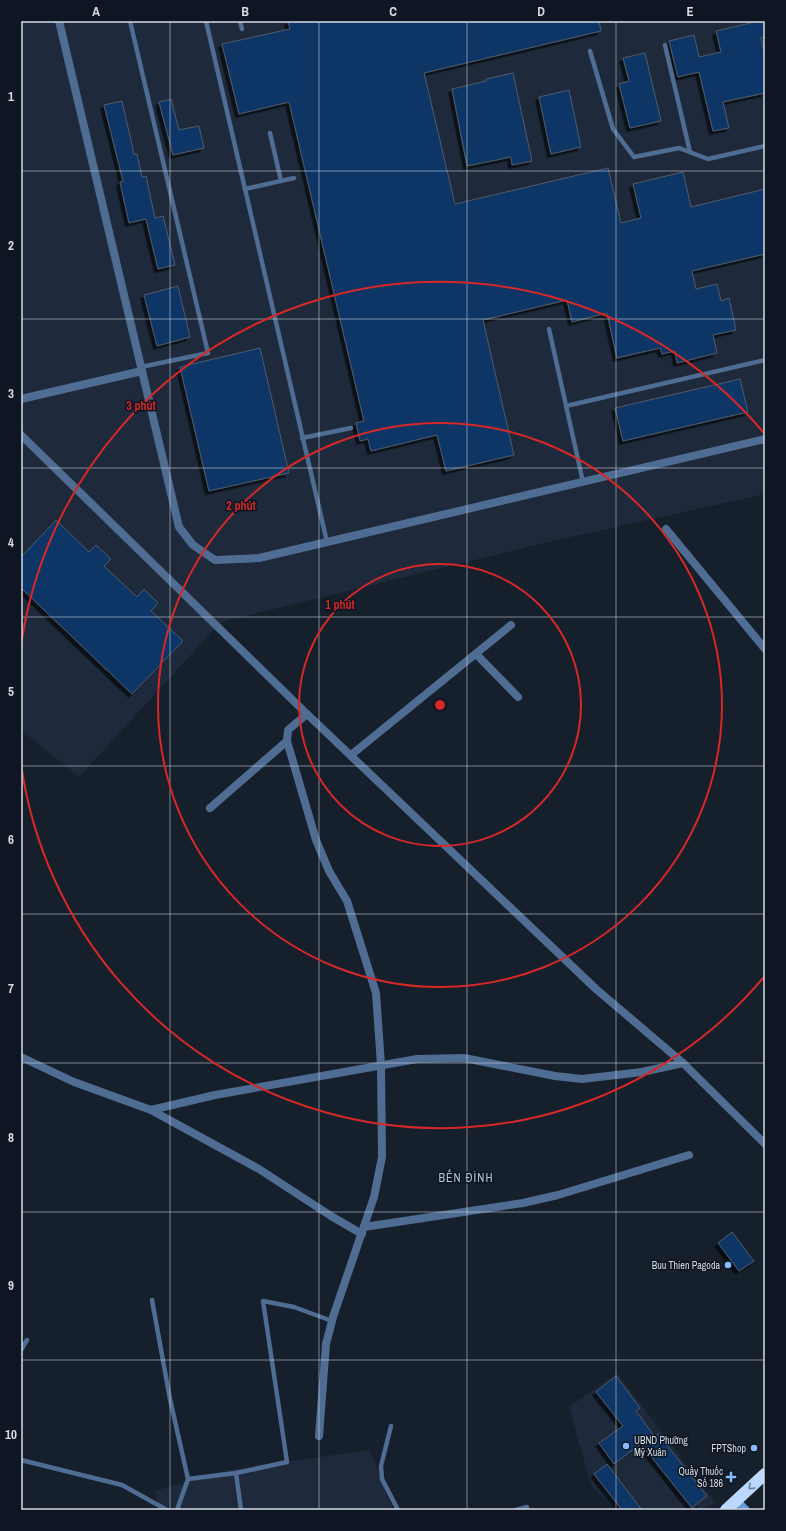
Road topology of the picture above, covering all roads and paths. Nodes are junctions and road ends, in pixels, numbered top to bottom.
1 (59, 21) edge
2 (130, 21) edge
3 (206, 21) edge
4 (240, 21) edge
5 (242, 29) dead end
6 (665, 45) dead end
7 (590, 51) dead end
8 (270, 133) dead end
9 (765, 146) edge
10 (690, 152) junction
11 (294, 178) dead end
12 (280, 181) junction
13 (245, 189) junction
14 (549, 329) dead end
15 (765, 360) edge
16 (141, 369) junction
17 (21, 399) edge
18 (566, 406) junction
19 (351, 428) dead end
20 (21, 435) edge
21 (302, 438) junction
22 (765, 439) edge
23 (583, 482) junction
24 (666, 529) dead end
25 (327, 542) junction
26 (511, 625) dead end
27 (765, 649) edge
28 (476, 654) junction
29 (518, 697) dead end
30 (307, 714) junction
31 (286, 741) junction
32 (351, 755) junction
33 (210, 808) dead end
34 (21, 1057) edge
35 (683, 1063) junction
36 (381, 1065) junction
37 (151, 1110) junction
38 (765, 1144) edge
39 (689, 1155) dead end
40 (363, 1230) junction
41 (152, 1300) dead end
42 (332, 1321) junction
43 (27, 1340) dead end
44 (21, 1350) edge
45 (391, 1426) dead end
46 (319, 1436) dead end
47 (21, 1460) edge
48 (236, 1473) junction
49 (765, 1474) edge
50 (188, 1479) junction
51 (737, 1501) junction
52 (527, 1506) dead end
53 (167, 1510) edge
54 (177, 1510) edge
55 (241, 1510) edge
56 (398, 1510) edge
57 (516, 1510) edge
58 (726, 1510) edge
59 (746, 1510) edge

1 - 16 street
2 - 16 lane
3 - 13 lane
4 - 5 lane
6 - 10 lane
7 - 10 lane
8 - 12 lane
9 - 10 lane
11 - 12 lane
12 - 13 lane
13 - 21 lane
14 - 18 lane
15 - 18 lane
16 - 17 street
16 - 25 street
18 - 23 lane
19 - 21 lane
20 - 30 street
21 - 25 lane
22 - 23 street
23 - 25 street
24 - 27 street
26 - 28 street
28 - 29 street
28 - 32 street
30 - 31 street
30 - 32 street
31 - 33 street
31 - 36 street
32 - 35 street
34 - 37 street
35 - 36 street
35 - 38 street
36 - 37 street
36 - 40 street
37 - 40 street
39 - 40 street
40 - 42 street
41 - 50 lane
42 - 46 street
42 - 48 lane
43 - 44 lane
45 - 56 lane
47 - 53 lane
48 - 50 lane
48 - 55 lane
49 -> 51 highway
50 - 54 lane
51 - 58 highway
51 - 59 main road
52 - 57 lane

